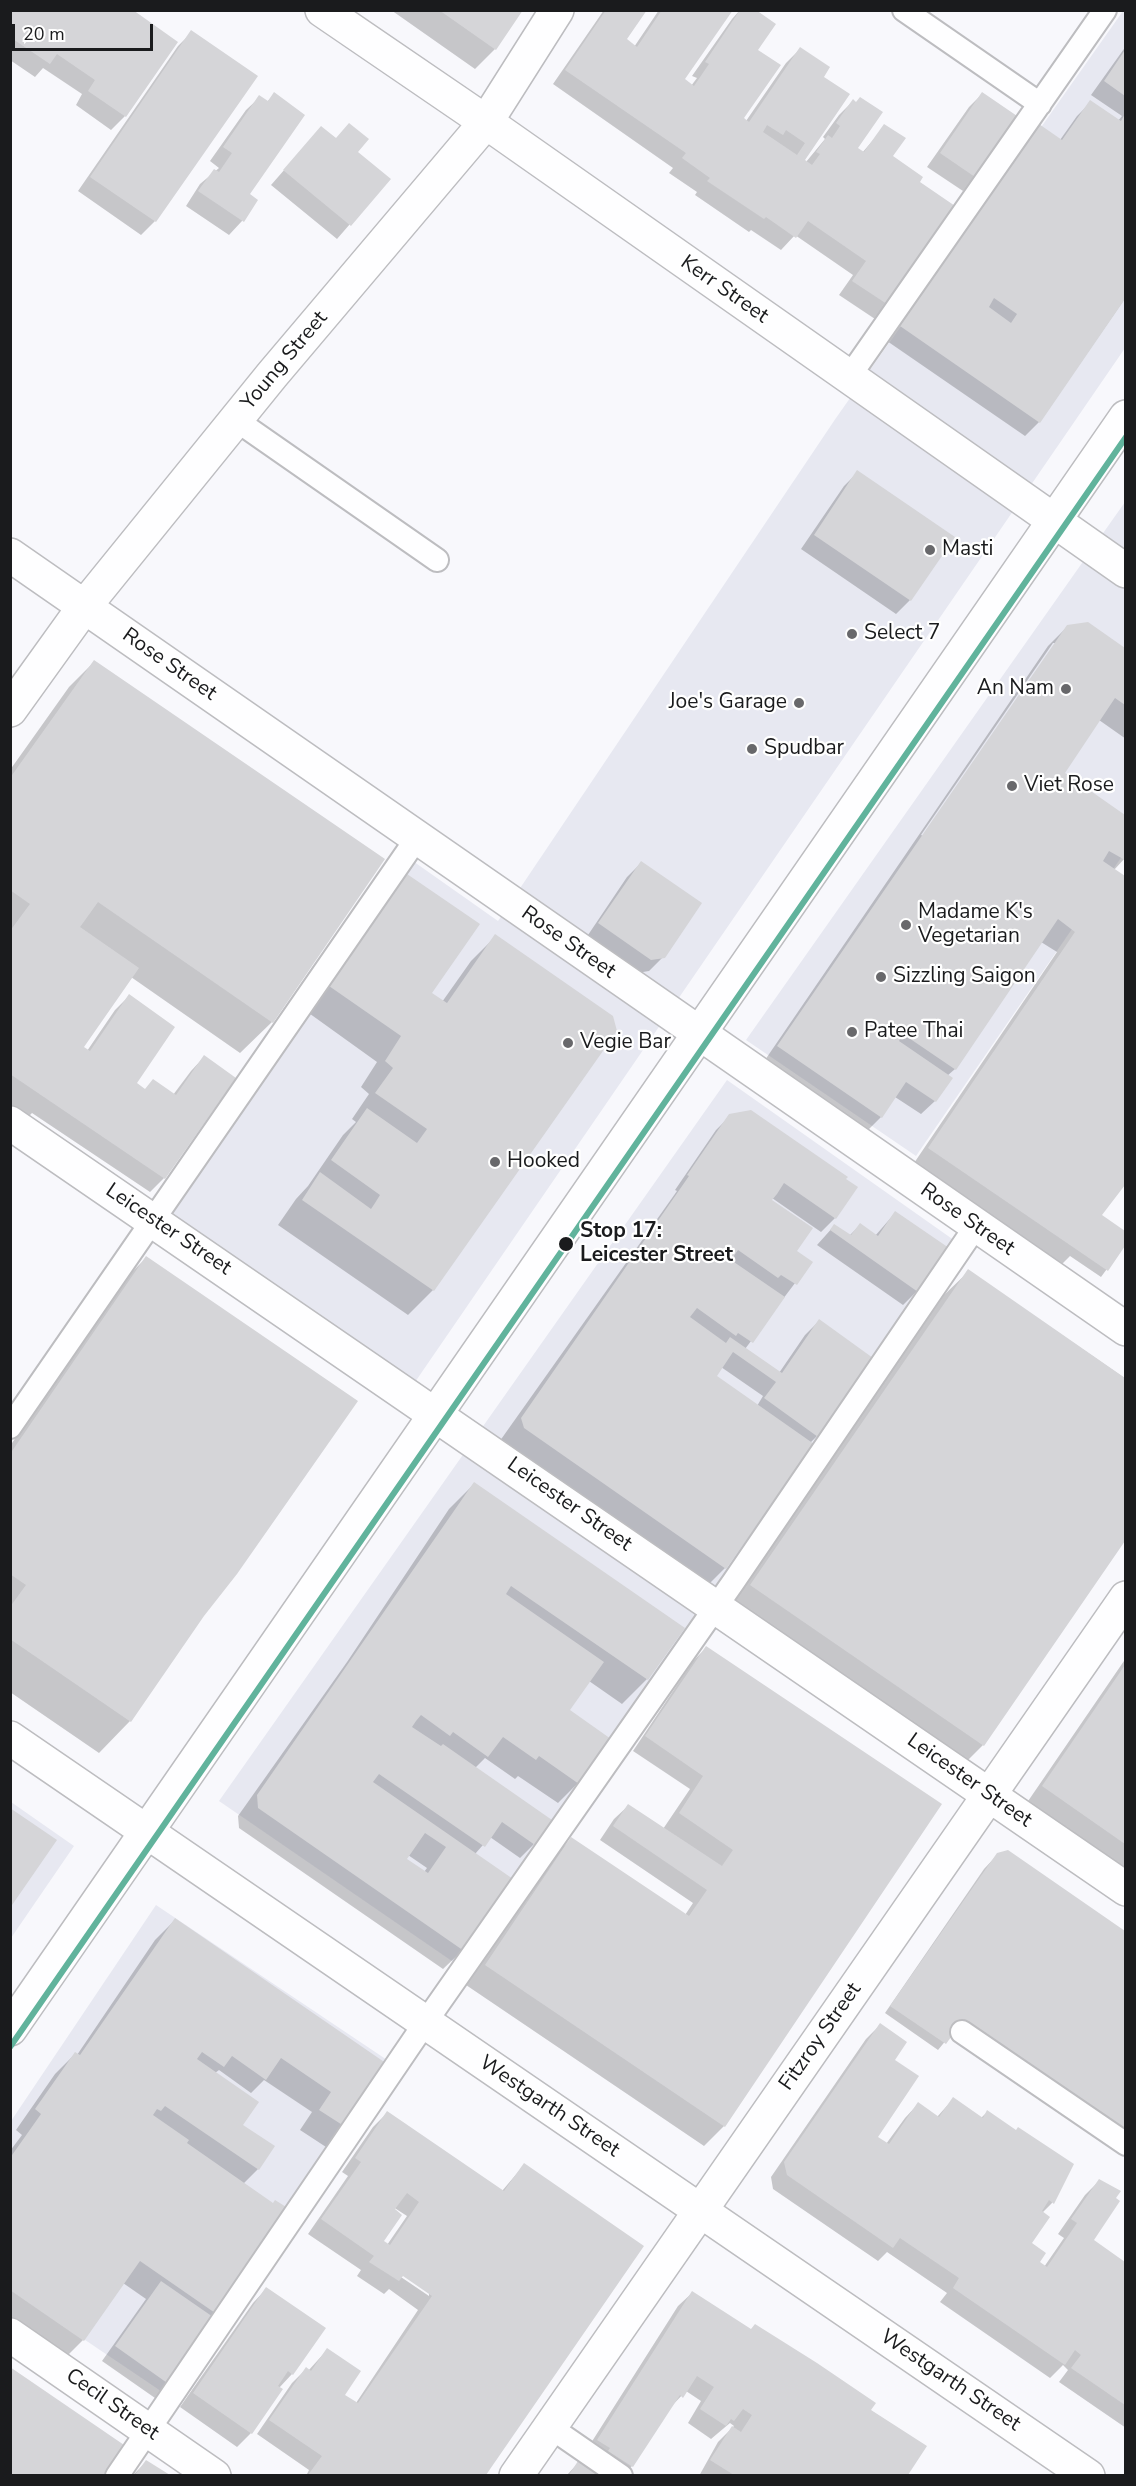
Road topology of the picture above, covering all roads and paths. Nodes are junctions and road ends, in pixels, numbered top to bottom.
1 (321, 10) edge
2 (556, 10) edge
3 (904, 10) edge
4 (1105, 10) edge
5 (1040, 104) junction
6 (486, 122) junction
7 (849, 377) junction
8 (1125, 417) edge
9 (236, 420) junction
10 (1053, 521) junction
11 (10, 555) edge
12 (437, 560) dead end
13 (1125, 571) edge
14 (84, 607) junction
15 (10, 710) edge
16 (417, 838) junction
17 (697, 1033) junction
18 (10, 1123) edge
19 (152, 1220) junction
20 (976, 1226) junction
21 (1125, 1329) edge
22 (19, 1398) edge
23 (436, 1414) junction
24 (10, 1427) edge
25 (716, 1607) junction
26 (1122, 1610) edge
27 (10, 1738) edge
28 (988, 1795) junction
29 (146, 1832) junction
30 (1125, 1889) edge
31 (425, 2023) junction
32 (10, 2029) edge
33 (962, 2032) dead end
34 (1125, 2144) edge
35 (700, 2211) junction
36 (10, 2335) edge
37 (550, 2427) junction
38 (148, 2430) junction
39 (117, 2475) edge
40 (214, 2475) edge
41 (516, 2475) edge
42 (621, 2475) edge
43 (1088, 2475) edge

1 - 6 street, Kerr Street
2 - 6 street, Young Street
3 - 5 lane
4 - 5 lane
5 - 7 lane
6 - 7 street, Kerr Street
6 - 9 street, Young Street
7 - 10 street, Kerr Street
8 - 10 street
9 - 12 lane
9 - 14 street, Young Street
10 - 13 street, Kerr Street
10 - 17 street
11 - 14 street, Rose Street
14 - 15 street, Young Street
14 - 16 street, Rose Street
16 - 17 street, Rose Street
16 - 19 lane
17 - 20 street, Rose Street
17 - 23 street
18 - 19 street, Leicester Street
19 - 22 lane
19 - 23 street, Leicester Street
20 - 21 street, Rose Street
20 - 25 lane
22 - 24 lane
23 - 25 street, Leicester Street
23 - 29 street
25 - 28 street, Leicester Street
25 - 31 lane
26 - 28 street, Fitzroy Street
27 - 29 street, Westgarth Street
28 - 30 street, Leicester Street
28 - 35 street, Fitzroy Street
29 - 31 street, Westgarth Street
29 - 32 street
31 - 35 street, Westgarth Street
31 - 38 lane
33 - 34 lane
35 - 37 street, Fitzroy Street
35 - 43 street, Westgarth Street
36 - 38 street, Cecil Street
37 - 41 street, Fitzroy Street
37 - 42 lane
38 - 39 lane
38 - 40 street, Cecil Street

